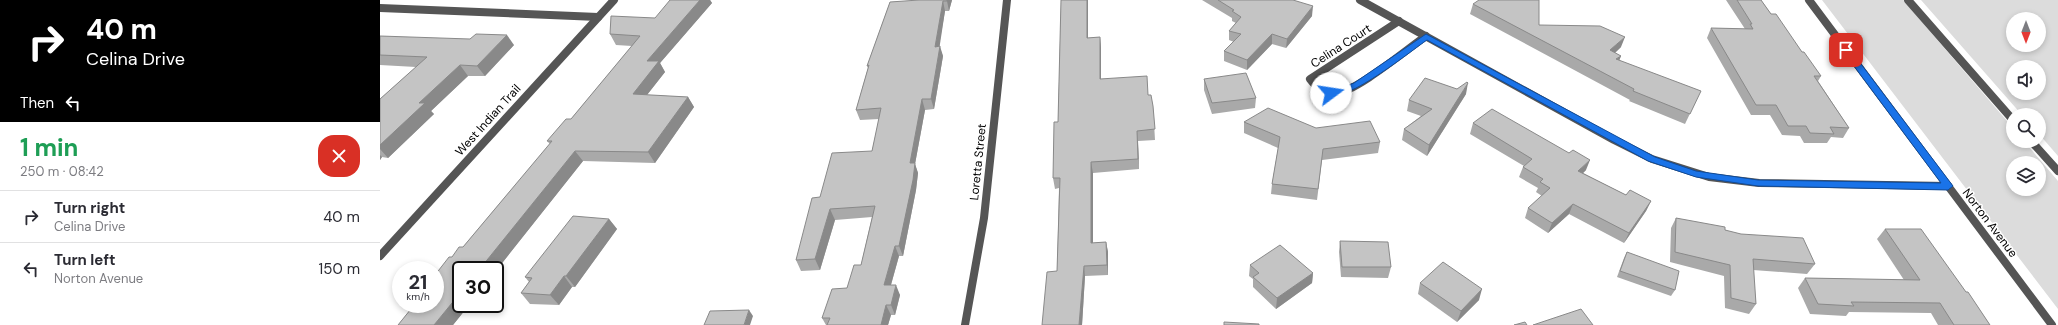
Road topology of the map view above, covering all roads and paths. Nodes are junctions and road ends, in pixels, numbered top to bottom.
1 (614, 0) edge
2 (1007, 0) edge
3 (1360, 0) edge
4 (1809, 0) edge
5 (1908, 0) edge
6 (380, 8) edge
7 (598, 17) junction
8 (1399, 21) junction
9 (1426, 36) junction
10 (2006, 112) edge
11 (2037, 148) edge
12 (2058, 171) edge
13 (1948, 186) junction
14 (380, 256) edge
15 (965, 325) edge
16 (2052, 325) edge

1 - 7 street, West Indian Trail
2 - 15 street, Loretta Street
3 - 8 street
4 - 13 street, Norton Avenue
5 - 10 street
6 - 7 street
7 - 14 street, West Indian Trail
8 - 9 street
8 - 9 street, Celina Court
9 - 13 street
11 - 12 street
13 - 16 street, Norton Avenue

